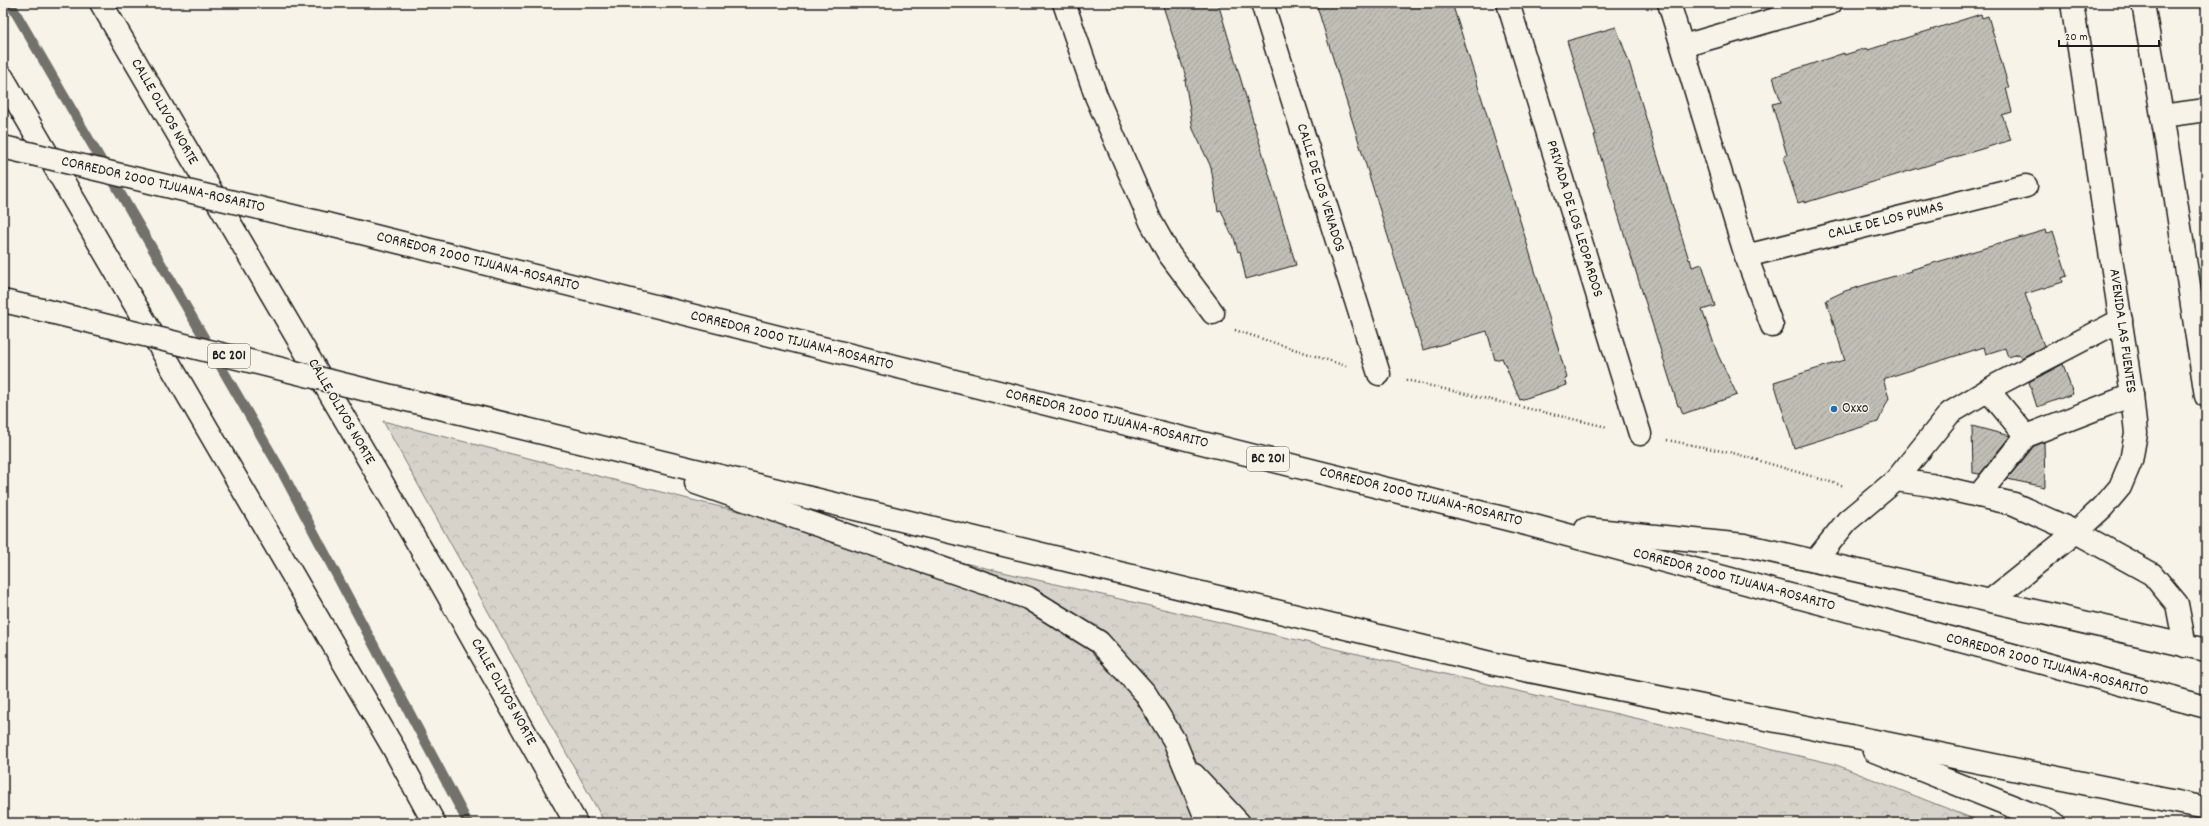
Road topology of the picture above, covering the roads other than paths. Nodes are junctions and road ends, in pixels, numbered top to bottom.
1 (101, 3) edge
2 (1064, 3) edge
3 (1262, 3) edge
4 (1508, 3) edge
5 (1669, 3) edge
6 (1831, 3) edge
7 (2072, 3) edge
8 (2142, 3) edge
9 (1682, 46) junction
10 (3, 78) edge
11 (2206, 110) edge
12 (2162, 116) junction
13 (3, 147) edge
14 (2026, 186) dead end
15 (1746, 256) junction
16 (3, 301) edge
17 (1213, 313) road end
18 (2121, 320) junction
19 (1772, 326) dead end
20 (1379, 374) road end
21 (1988, 390) junction
22 (2132, 395) junction
23 (2206, 396) edge
24 (1640, 434) road end
25 (2026, 436) junction
26 (572, 440) junction
27 (1896, 480) junction
28 (1978, 496) junction
29 (1519, 522) junction
30 (2076, 532) junction
31 (1815, 561) junction
32 (1991, 600) junction
33 (2196, 648) edge
34 (2206, 707) edge
35 (1822, 730) junction
36 (1186, 766) junction
37 (2206, 808) edge
38 (434, 823) edge
39 (576, 823) edge
40 (1208, 823) edge
41 (1239, 823) edge
42 (2054, 823) edge

1 - 39 main road, CALLE OLIVOS NORTE
2 - 17 main road
3 - 20 main road, CALLE DE LOS VENADOS
4 - 24 main road, PRIVADA DE LOS LEOPARDOS
5 - 9 main road
6 - 9 main road
7 - 18 main road, AVENIDA LAS FUENTES
8 - 12 main road
9 - 15 main road
10 - 38 main road
11 - 12 main road
12 - 23 main road
13 - 29 main road, CORREDOR 2000 TIJUANA-ROSARITO / BC 201, bridge
14 - 15 main road, CALLE DE LOS PUMAS
15 - 19 main road
16 - 26 main road, BC 201, bridge
18 - 21 main road
18 - 22 main road, AVENIDA LAS FUENTES
21 - 25 main road
21 - 27 main road
22 - 25 main road
22 - 30 main road, AVENIDA LAS FUENTES
25 - 28 main road
26 - 35 main road, BC 201
26 - 36 main road
27 - 28 main road
27 - 31 main road
28 - 30 main road
29 - 31 main road
29 - 34 main road, CORREDOR 2000 TIJUANA-ROSARITO / BC 201
30 - 32 main road, AVENIDA LAS FUENTES
30 - 33 main road
31 - 32 main road
32 - 33 main road
35 - 37 main road, BC 201
35 - 42 main road
36 - 40 main road
36 - 41 main road

